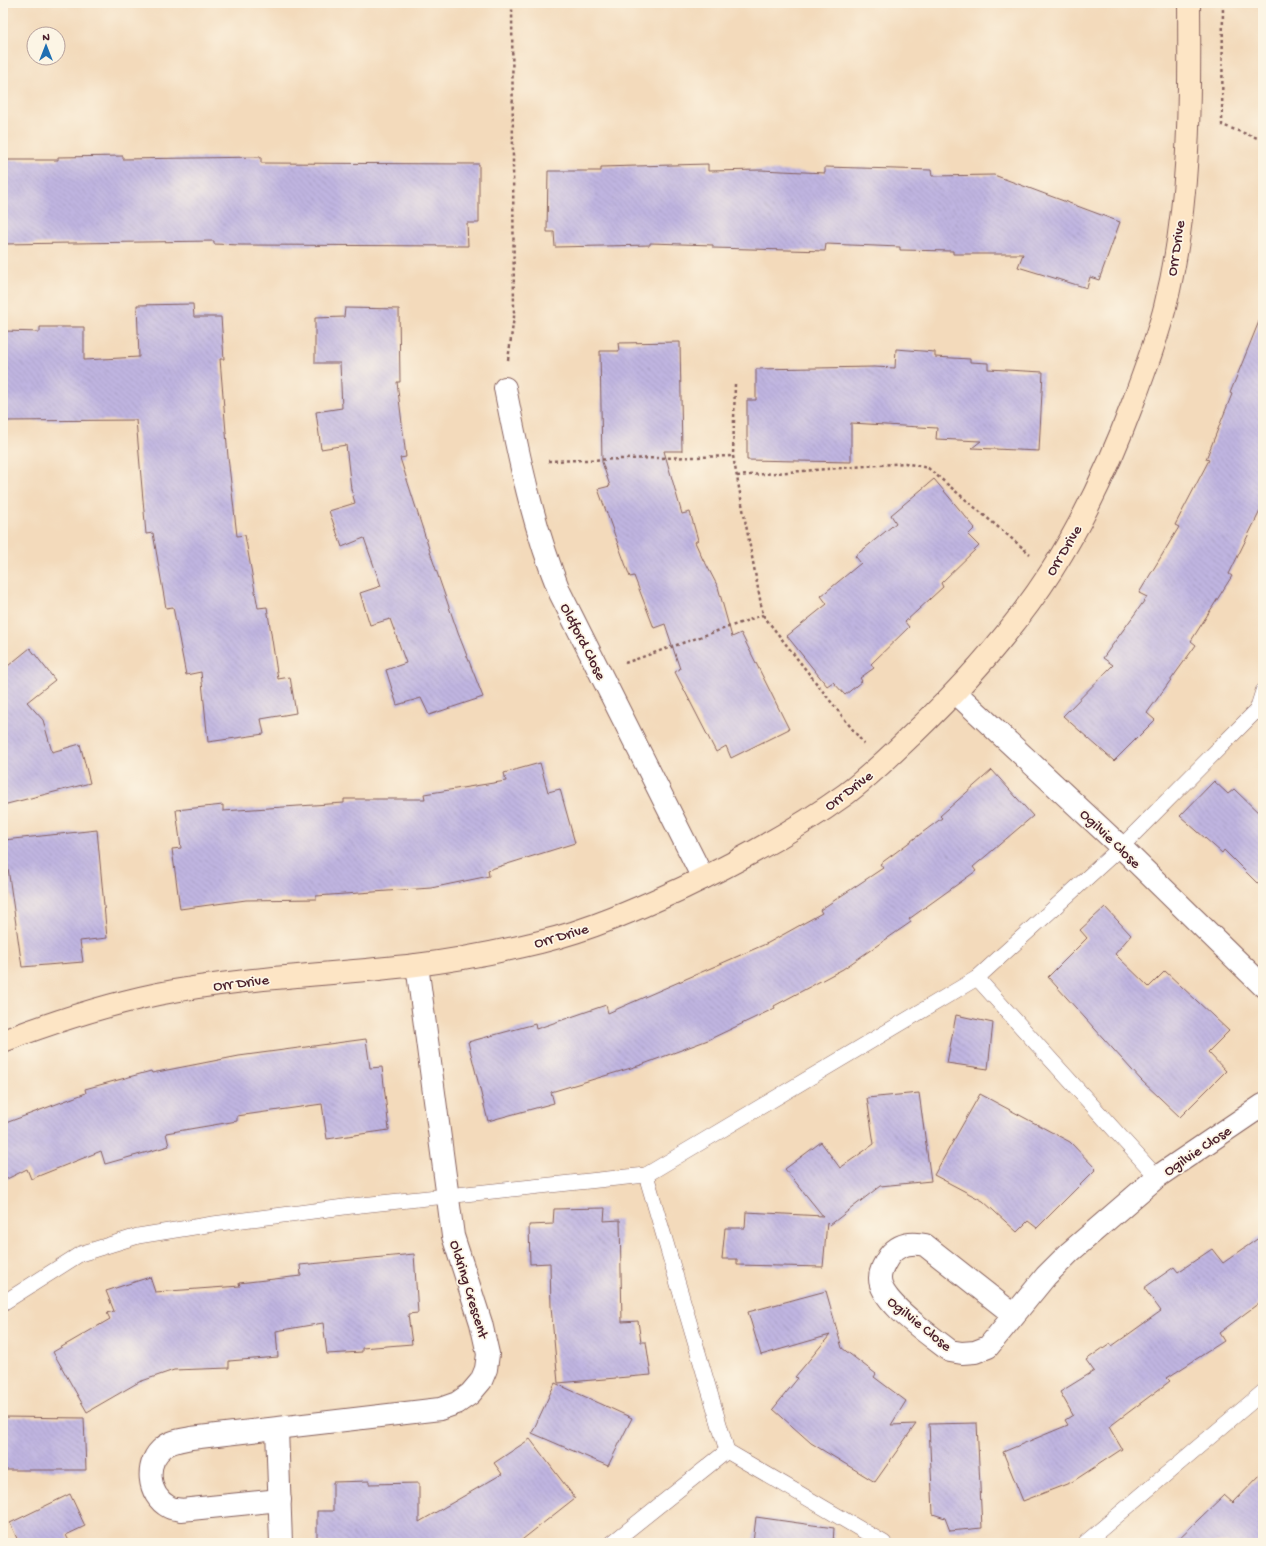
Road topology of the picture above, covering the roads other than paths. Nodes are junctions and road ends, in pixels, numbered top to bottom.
1 (1189, 3) edge
2 (505, 388) road end
3 (1263, 691) edge
4 (956, 693) junction
5 (1260, 712) edge
6 (1121, 847) junction
7 (703, 878) junction
8 (417, 965) junction
9 (977, 978) junction
10 (1263, 986) edge
11 (3, 1041) edge
12 (1263, 1105) edge
13 (646, 1175) junction
14 (1157, 1177) junction
15 (447, 1196) junction
16 (3, 1303) edge
17 (1014, 1315) junction
18 (1263, 1392) edge
19 (277, 1429) junction
20 (727, 1451) junction
21 (280, 1500) junction
22 (281, 1543) edge
23 (612, 1543) edge
24 (884, 1543) edge
25 (1085, 1543) edge

1 - 4 street, Orr Drive
2 - 7 street, Oldford Close
3 - 5 lane
4 - 6 street, Ogilvie Close
4 - 7 street, Orr Drive
5 - 6 lane
6 - 9 lane
6 - 10 street, Ogilvie Close
7 - 8 street, Orr Drive
8 - 11 street, Orr Drive
8 - 15 street, Oldring Crescent
9 - 13 lane
9 - 14 lane
12 - 14 street, Ogilvie Close
13 - 15 lane
13 - 20 lane
14 - 17 street, Ogilvie Close
15 - 16 lane
15 - 19 street, Oldring Crescent
17 - 17 street, Ogilvie Close
18 - 25 lane
19 - 21 street
19 - 21 street, Oldring Crescent
20 - 23 lane
20 - 24 lane
21 - 22 street

